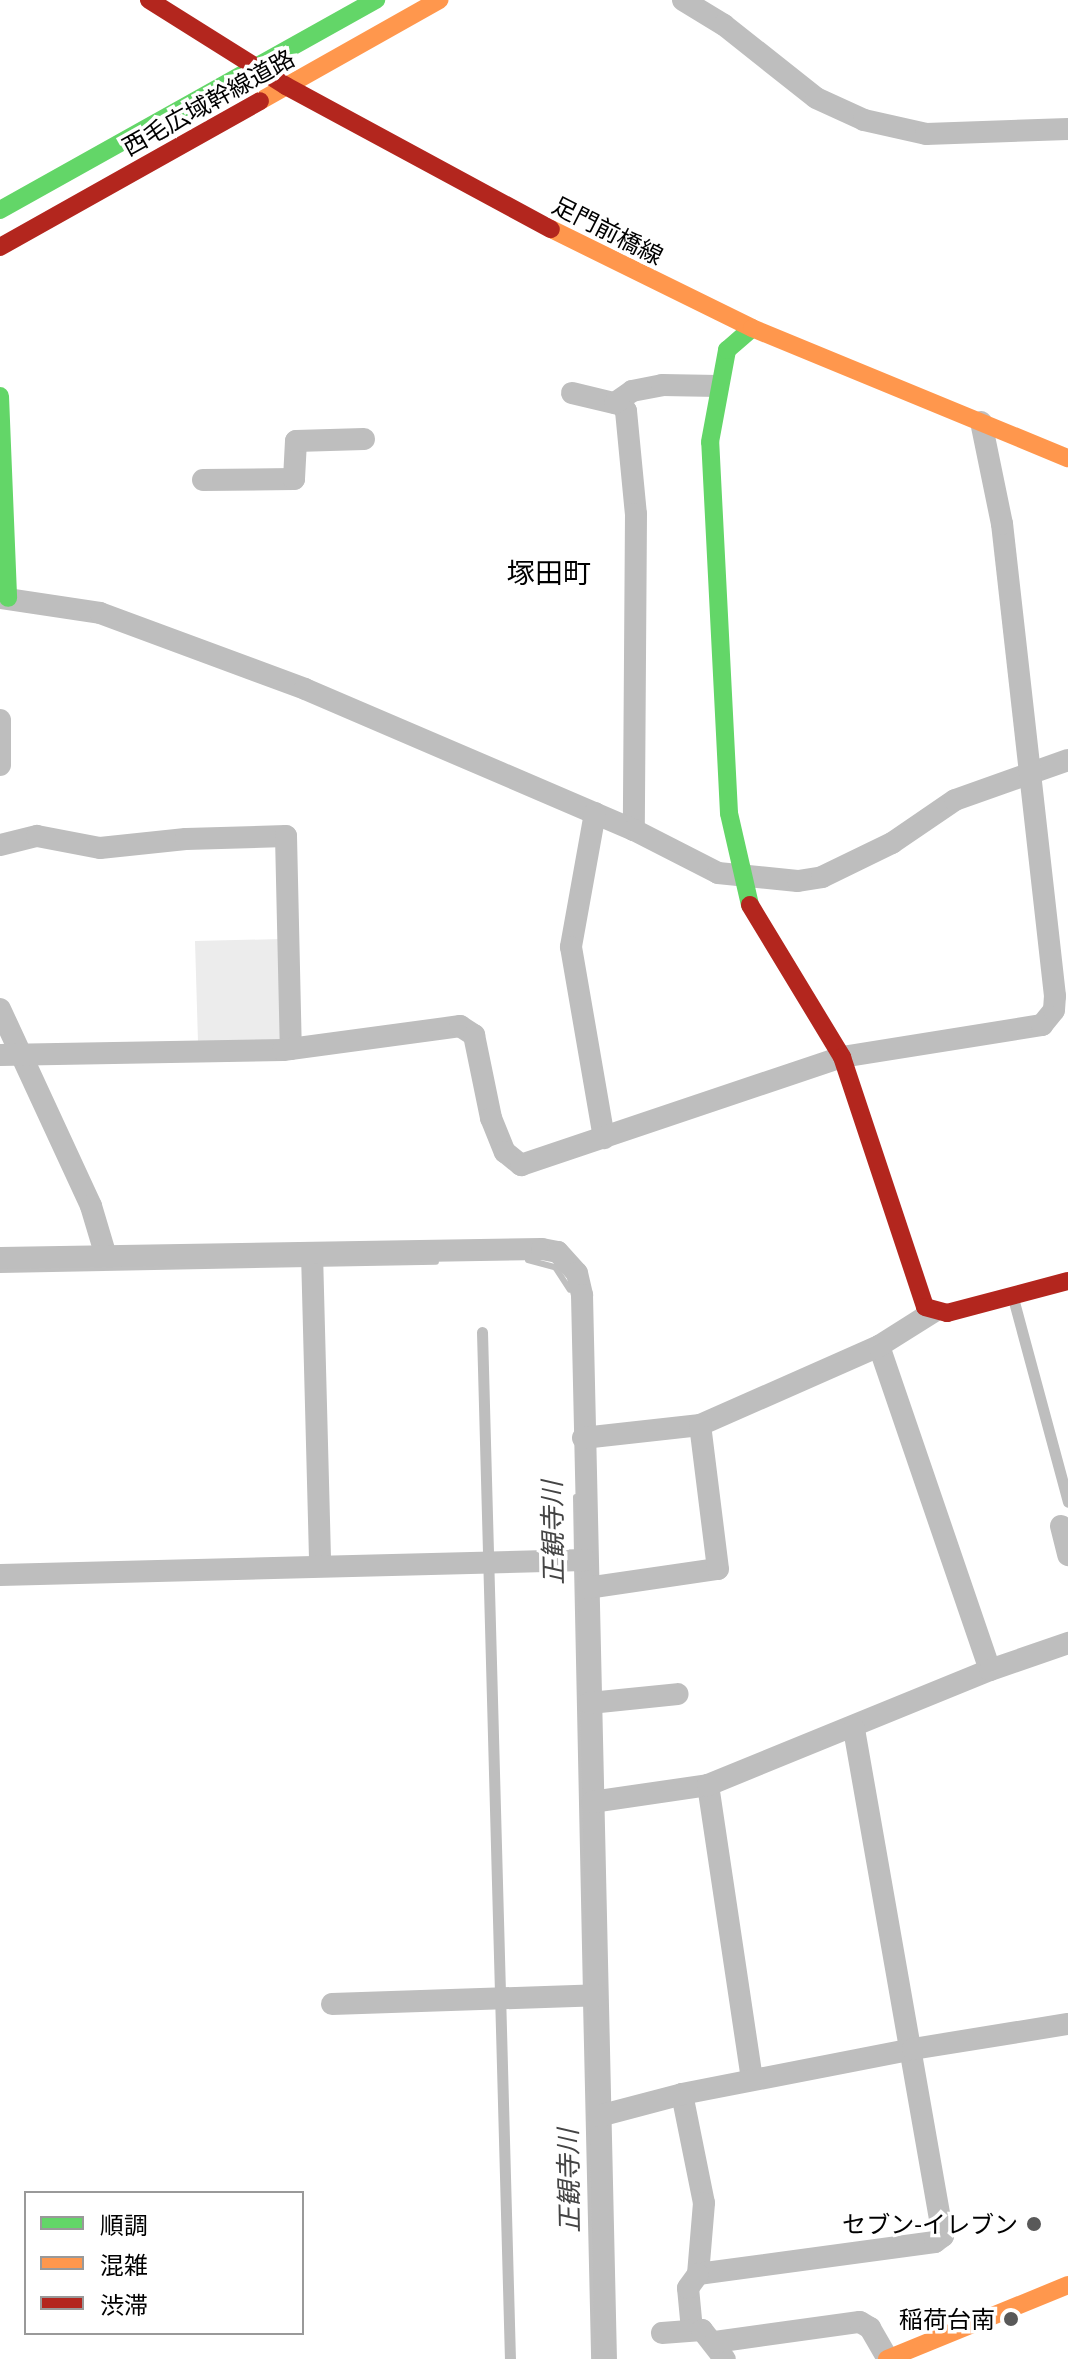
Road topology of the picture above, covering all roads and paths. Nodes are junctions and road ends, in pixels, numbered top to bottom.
1 (149, 0) edge
2 (376, 0) edge
3 (439, 0) edge
4 (683, 0) edge
5 (254, 68) junction
6 (286, 86) junction
7 (1068, 129) edge
8 (0, 210) edge
9 (0, 247) edge
10 (752, 328) junction
11 (718, 386) junction
12 (572, 393) dead end
13 (0, 396) edge
14 (615, 403) junction
15 (981, 422) junction
16 (364, 439) dead end
17 (1068, 458) edge
18 (203, 480) dead end
19 (4, 598) edge
20 (0, 720) edge
21 (1068, 760) edge
22 (0, 765) edge
23 (1029, 774) junction
24 (595, 813) junction
25 (634, 830) junction
26 (0, 845) edge
27 (740, 875) junction
28 (0, 1009) edge
29 (1059, 1021) edge
30 (291, 1049) junction
31 (9, 1054) edge
32 (842, 1057) junction
33 (604, 1138) junction
34 (105, 1253) junction
35 (312, 1253) junction
36 (0, 1258) edge
37 (1068, 1281) edge
38 (1012, 1293) junction
39 (933, 1312) junction
40 (482, 1332) dead end
41 (879, 1346) junction
42 (700, 1425) junction
43 (583, 1438) junction
44 (1068, 1502) edge
45 (1061, 1526) dead end
46 (1068, 1555) edge
47 (585, 1560) junction
48 (487, 1563) junction
49 (320, 1566) junction
50 (0, 1575) edge
51 (587, 1588) junction
52 (1068, 1643) edge
53 (990, 1670) junction
54 (678, 1694) dead end
55 (590, 1703) junction
56 (854, 1729) junction
57 (708, 1785) junction
58 (592, 1802) junction
59 (597, 1995) junction
60 (500, 1997) junction
61 (332, 2004) dead end
62 (1068, 2024) edge
63 (913, 2049) junction
64 (752, 2080) junction
65 (682, 2094) junction
66 (599, 2116) junction
67 (698, 2274) junction
68 (1068, 2285) edge
69 (692, 2330) junction
70 (662, 2333) dead end
71 (720, 2351) edge
72 (510, 2359) edge
73 (606, 2359) edge
74 (887, 2359) edge

1 - 5 main road, 足門前橋線
2 - 5 main road, 西毛広域幹線道路
3 - 6 main road, 西毛広域幹線道路
4 - 7 street
5 - 6 main road, 足門前橋線
5 - 8 main road, 西毛広域幹線道路
6 - 9 main road, 西毛広域幹線道路
6 - 10 main road, 足門前橋線
10 - 11 main road
10 - 15 main road, 足門前橋線
11 - 14 street
11 - 27 main road
12 - 14 street
13 - 19 main road
14 - 25 street
15 - 17 main road, 足門前橋線
15 - 23 street
16 - 18 street
19 - 24 street
20 - 22 street
21 - 23 street
23 - 27 street
23 - 29 street
24 - 25 street
24 - 33 street
25 - 27 street
26 - 30 street
27 - 32 main road
28 - 31 street
29 - 32 street
30 - 31 street
30 - 33 street
31 - 34 street
32 - 33 street
32 - 39 main road
34 - 35 street
34 - 36 street
35 - 43 street
35 - 49 street
37 - 38 main road
38 - 39 main road
38 - 44 lane
39 - 41 street
40 - 48 lane
41 - 42 street
41 - 53 street
42 - 43 street
42 - 51 street
43 - 47 street
45 - 46 street
47 - 48 street
47 - 51 street
48 - 49 street
48 - 60 lane
49 - 50 street
51 - 55 street
52 - 53 street
53 - 56 street
54 - 55 street
55 - 58 street
56 - 57 street
56 - 63 street
57 - 58 street
57 - 64 street
58 - 59 street
59 - 60 street
59 - 66 street
60 - 61 street
60 - 72 lane
62 - 63 street
63 - 64 street
63 - 67 street
64 - 65 street
65 - 66 street
65 - 67 street
66 - 73 street
67 - 69 street
68 - 74 main road
69 - 70 street
69 - 71 street
71 - 74 street

